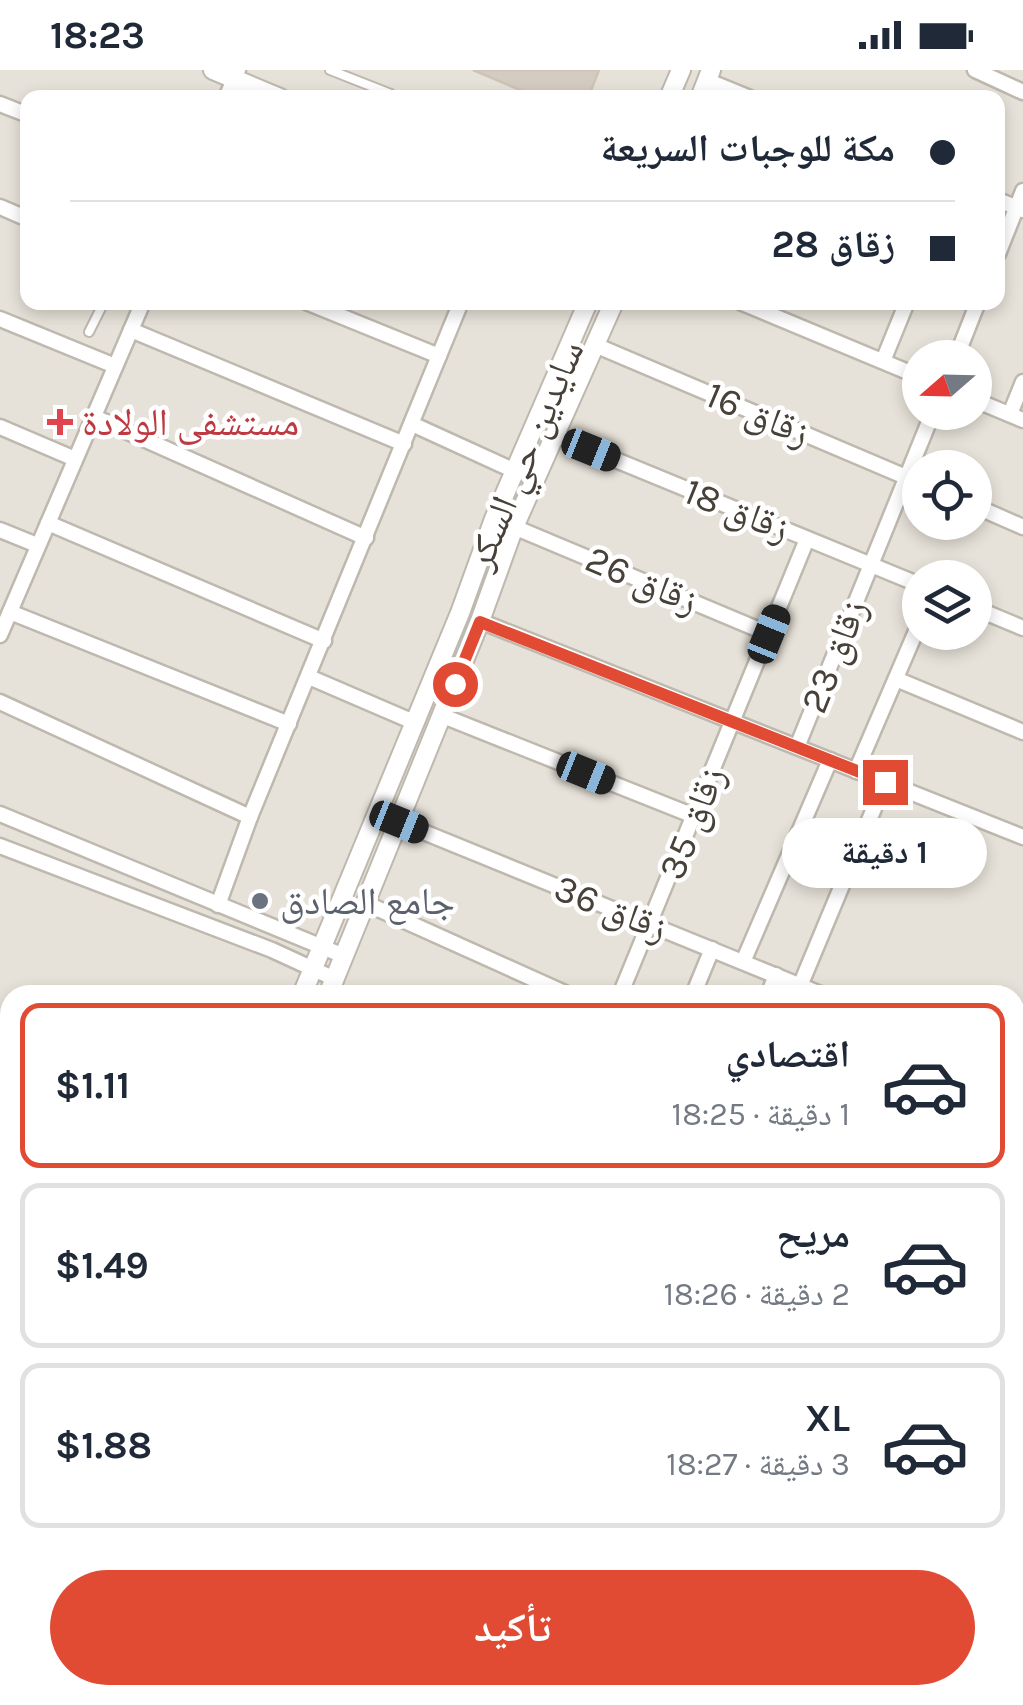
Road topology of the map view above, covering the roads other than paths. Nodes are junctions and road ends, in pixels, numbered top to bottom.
1 (213, 70) edge
2 (330, 70) edge
3 (976, 70) edge
4 (236, 74) edge
5 (265, 90) edge
6 (381, 90) edge
7 (1023, 92) edge
8 (1023, 191) edge
9 (1020, 209) edge
10 (1005, 240) edge
11 (100, 310) edge
12 (140, 310) edge
13 (326, 310) edge
14 (458, 310) edge
15 (585, 310) edge
16 (610, 310) edge
17 (759, 310) edge
18 (904, 310) edge
19 (975, 310) edge
20 (0, 319) edge
21 (131, 330) junction
22 (89, 332) dead end
23 (963, 340) edge
24 (595, 345) junction
25 (439, 356) junction
26 (883, 362) junction
27 (114, 366) junction
28 (902, 370) edge
29 (1023, 382) edge
30 (992, 407) edge
31 (92, 416) junction
32 (1017, 417) edge
33 (412, 424) junction
34 (0, 427) edge
35 (555, 436) junction
36 (404, 444) junction
37 (76, 460) junction
38 (515, 471) junction
39 (902, 475) edge
40 (902, 505) edge
41 (992, 513) edge
42 (48, 524) junction
43 (514, 527) junction
44 (1023, 527) edge
45 (0, 530) edge
46 (366, 538) junction
47 (807, 539) junction
48 (37, 545) junction
49 (872, 566) junction
50 (902, 578) edge
51 (10, 612) junction
52 (992, 615) edge
53 (480, 622) junction
54 (1023, 628) edge
55 (769, 634) junction
56 (0, 635) edge
57 (324, 641) junction
58 (908, 650) edge
59 (308, 678) junction
60 (896, 679) junction
61 (0, 702) edge
62 (443, 716) junction
63 (416, 722) junction
64 (734, 722) junction
65 (290, 724) junction
66 (1023, 732) edge
67 (796, 747) junction
68 (830, 760) junction
69 (856, 770) junction
70 (885, 782) junction
71 (0, 814) edge
72 (694, 816) junction
73 (250, 817) junction
74 (399, 822) junction
75 (1023, 837) edge
76 (0, 846) edge
77 (365, 903) junction
78 (218, 906) junction
79 (651, 924) junction
80 (321, 947) junction
81 (712, 949) junction
82 (344, 956) junction
83 (743, 962) junction
84 (312, 969) junction
85 (776, 976) junction
86 (306, 985) edge
87 (329, 985) edge
88 (332, 985) edge
89 (547, 985) edge
90 (624, 985) edge
91 (697, 985) edge
92 (772, 985) edge
93 (798, 985) edge
94 (800, 985) edge

1 - 4 street
2 - 6 lane
3 - 7 street
4 - 5 street
8 - 9 street
9 - 10 street
11 - 22 lane
12 - 21 street
13 - 25 street
14 - 25 street
15 - 38 street, سايدين حي السكر
16 - 24 street, سايدين حي السكر
17 - 26 street
18 - 26 street
19 - 23 street
20 - 27 street
21 - 27 street
21 - 36 street
24 - 35 street, سايدين حي السكر
24 - 39 street, زقاق 16
25 - 33 street
26 - 28 street
27 - 31 street
29 - 32 street
30 - 32 street
31 - 37 street
31 - 46 street
33 - 36 street
33 - 38 street
34 - 37 street
35 - 43 street, سايدين حي السكر
35 - 47 street, زقاق 18
36 - 46 street
37 - 42 street
38 - 63 street, سايدين حي السكر
40 - 49 street, زقاق 23
41 - 44 street
42 - 48 street
42 - 57 street
43 - 53 street, سايدين حي السكر
43 - 55 street, زقاق 26
45 - 48 street
46 - 57 street
47 - 49 street, زقاق 18
47 - 55 street, زقاق 35
48 - 51 street
49 - 50 street, زقاق 18
49 - 67 street, زقاق 23
51 - 56 street
51 - 65 street
52 - 54 street
53 - 62 street, سايدين حي السكر
53 - 64 street
55 - 64 street, زقاق 35
57 - 59 street
58 - 60 street
59 - 63 street
59 - 65 street
60 - 66 street
60 - 69 street
61 - 73 street
62 - 72 street
62 - 74 street, سايدين حي السكر
63 - 80 street, سايدين حي السكر
64 - 67 street
64 - 72 street, زقاق 35
65 - 73 street
67 - 68 street
68 - 69 street
68 - 83 street
69 - 70 street
70 - 75 street
70 - 94 street
71 - 78 street
72 - 79 street, زقاق 35
73 - 78 street
74 - 77 street, سايدين حي السكر
74 - 79 street, زقاق 36
76 - 84 street
77 - 82 street, سايدين حي السكر
77 - 89 street
78 - 80 street
79 - 81 street, زقاق 36
79 - 90 street, زقاق 35
80 - 82 street
80 - 84 street, سايدين حي السكر
81 - 83 street, زقاق 36
81 - 91 street
82 - 88 street, سايدين حي السكر
83 - 85 street, زقاق 36
84 - 86 street, سايدين حي السكر
84 - 87 street
85 - 92 street
85 - 93 street, زقاق 36

